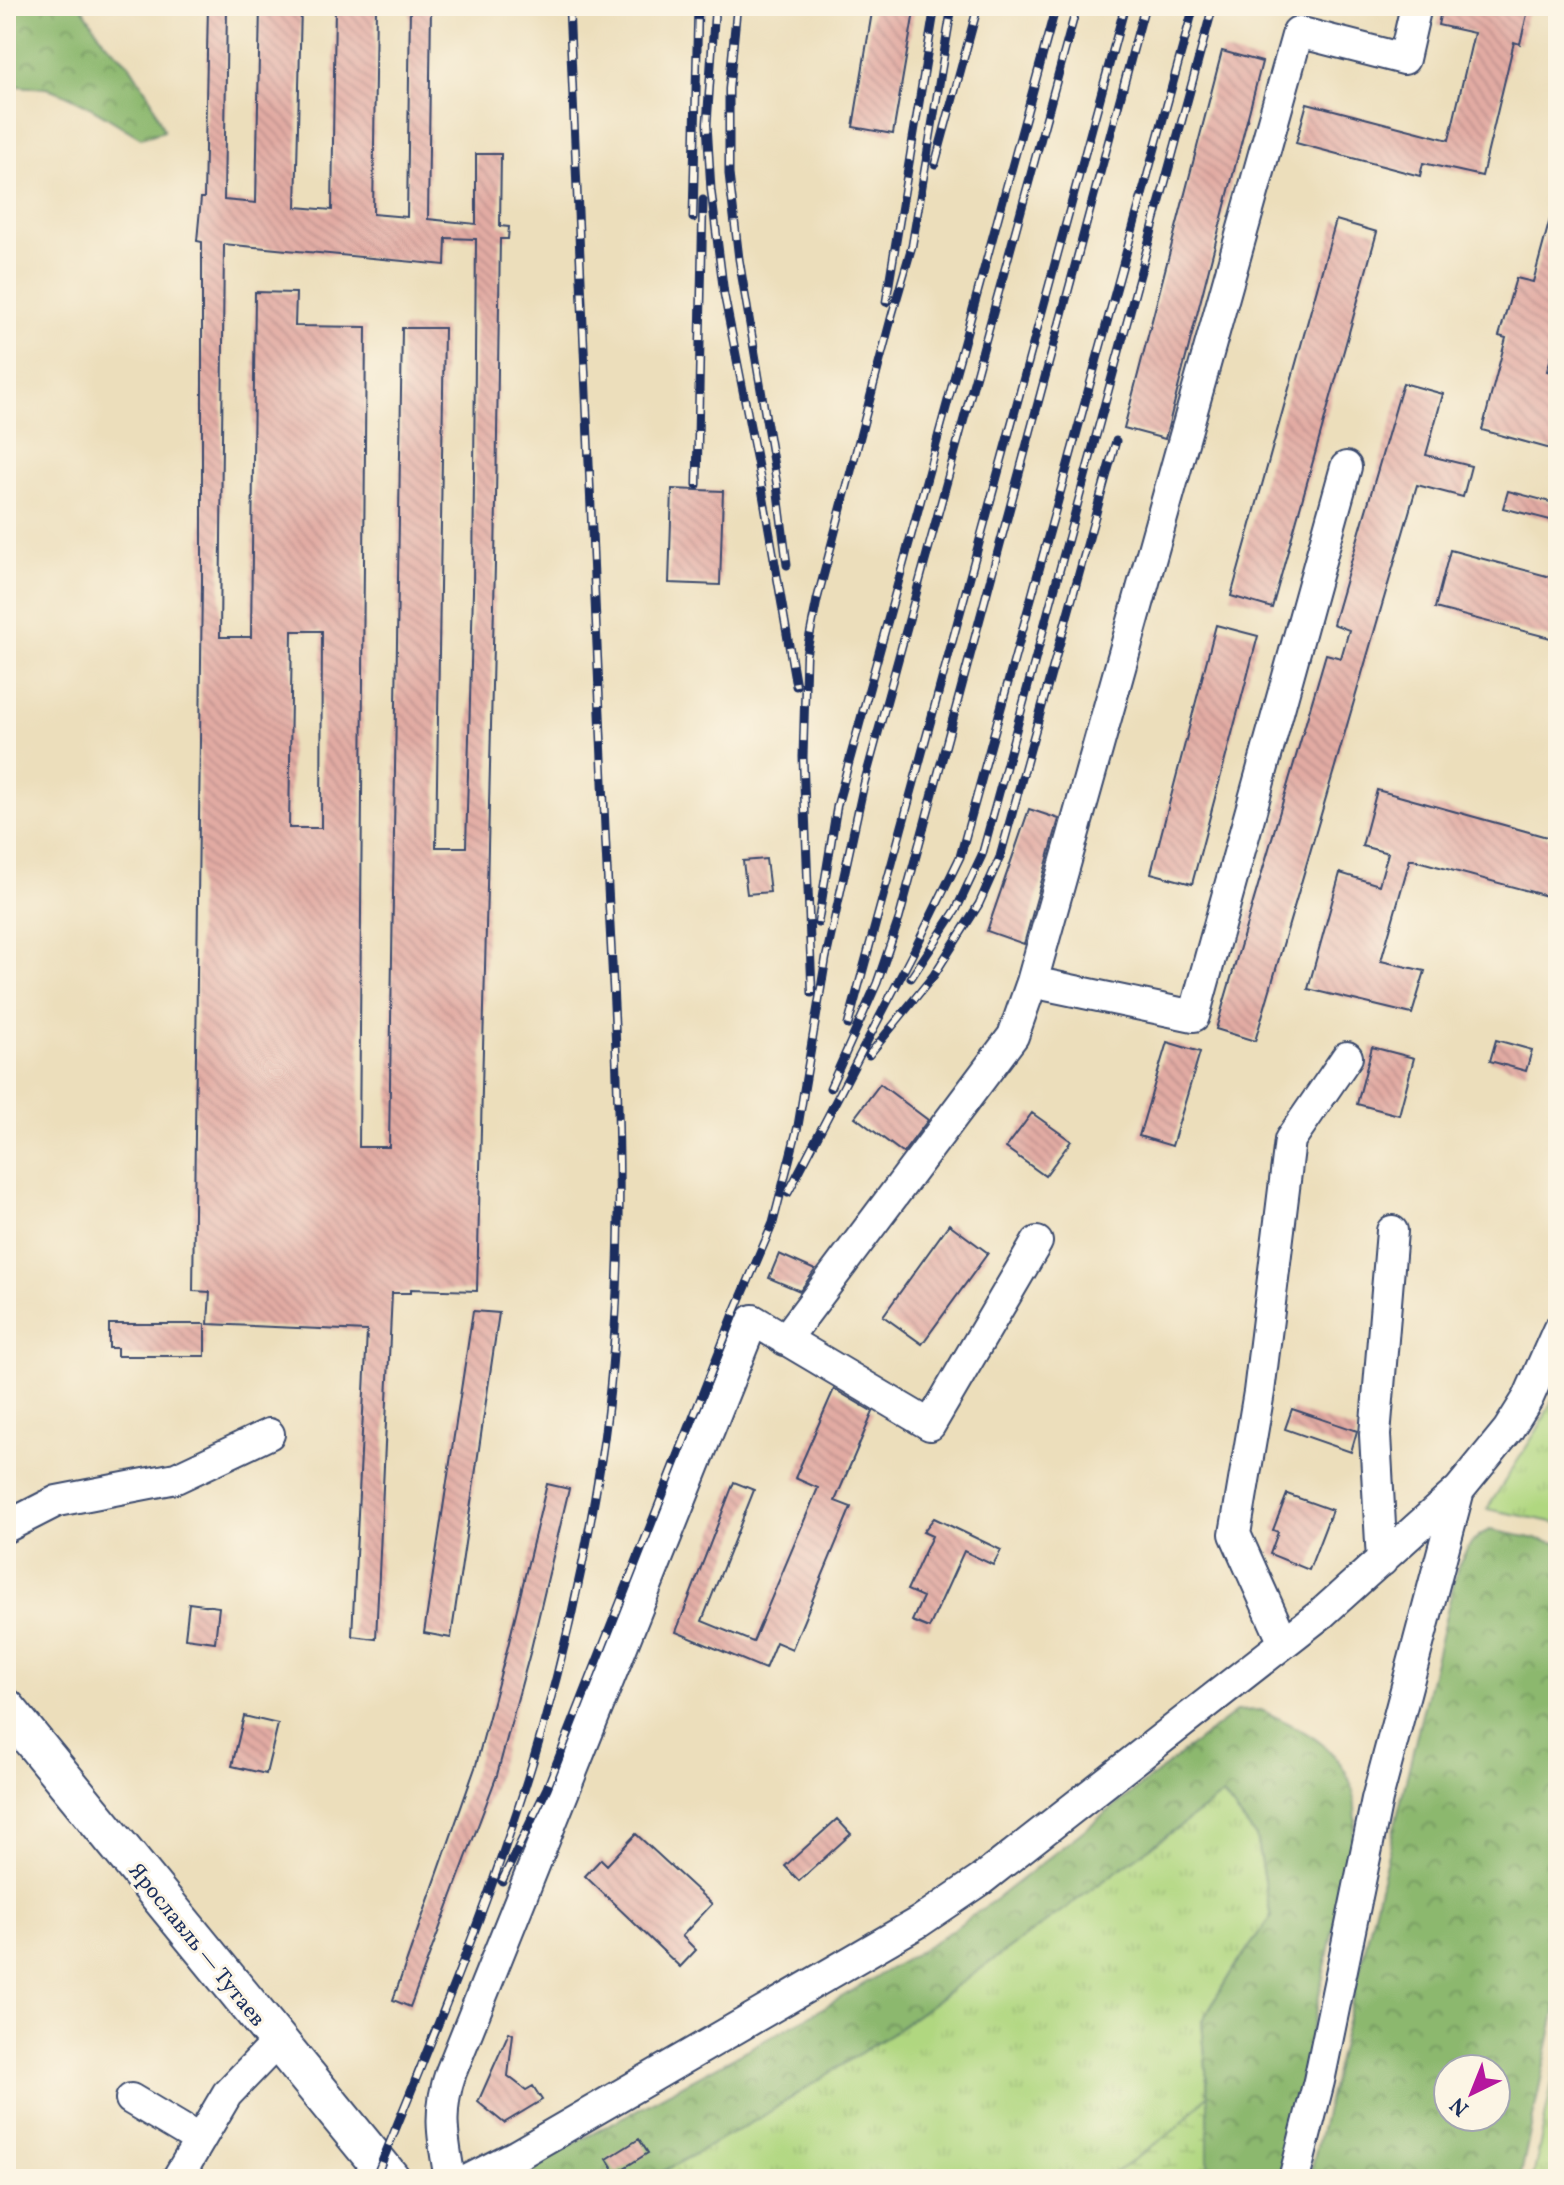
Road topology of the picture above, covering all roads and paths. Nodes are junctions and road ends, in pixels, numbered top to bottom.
1 (1416, 6) edge
2 (1301, 19) edge
3 (1346, 467) dead end
4 (1032, 982) junction
5 (1347, 1057) dead end
6 (1392, 1231) dead end
7 (1037, 1242) dead end
8 (1558, 1330) edge
9 (785, 1340) junction
10 (269, 1434) dead end
11 (1459, 1490) junction
12 (6, 1527) edge
13 (1382, 1561) junction
14 (1284, 1643) junction
15 (6, 1708) edge
16 (278, 2041) junction
17 (131, 2099) dead end
18 (200, 2140) junction
19 (177, 2179) edge
20 (391, 2179) edge
21 (450, 2179) edge
22 (470, 2179) edge
23 (1294, 2179) edge

1 - 2 street
2 - 4 street
3 - 4 street
4 - 9 street
5 - 14 street
6 - 13 street
7 - 9 street
8 - 11 street
9 - 21 street
10 - 12 street
11 - 13 street
11 - 23 street
13 - 14 street
14 - 22 street
15 - 16 main road, Ярославль — Тутаев
16 - 18 street
16 - 20 main road, Ярославль — Тутаев
17 - 18 street
18 - 19 street

